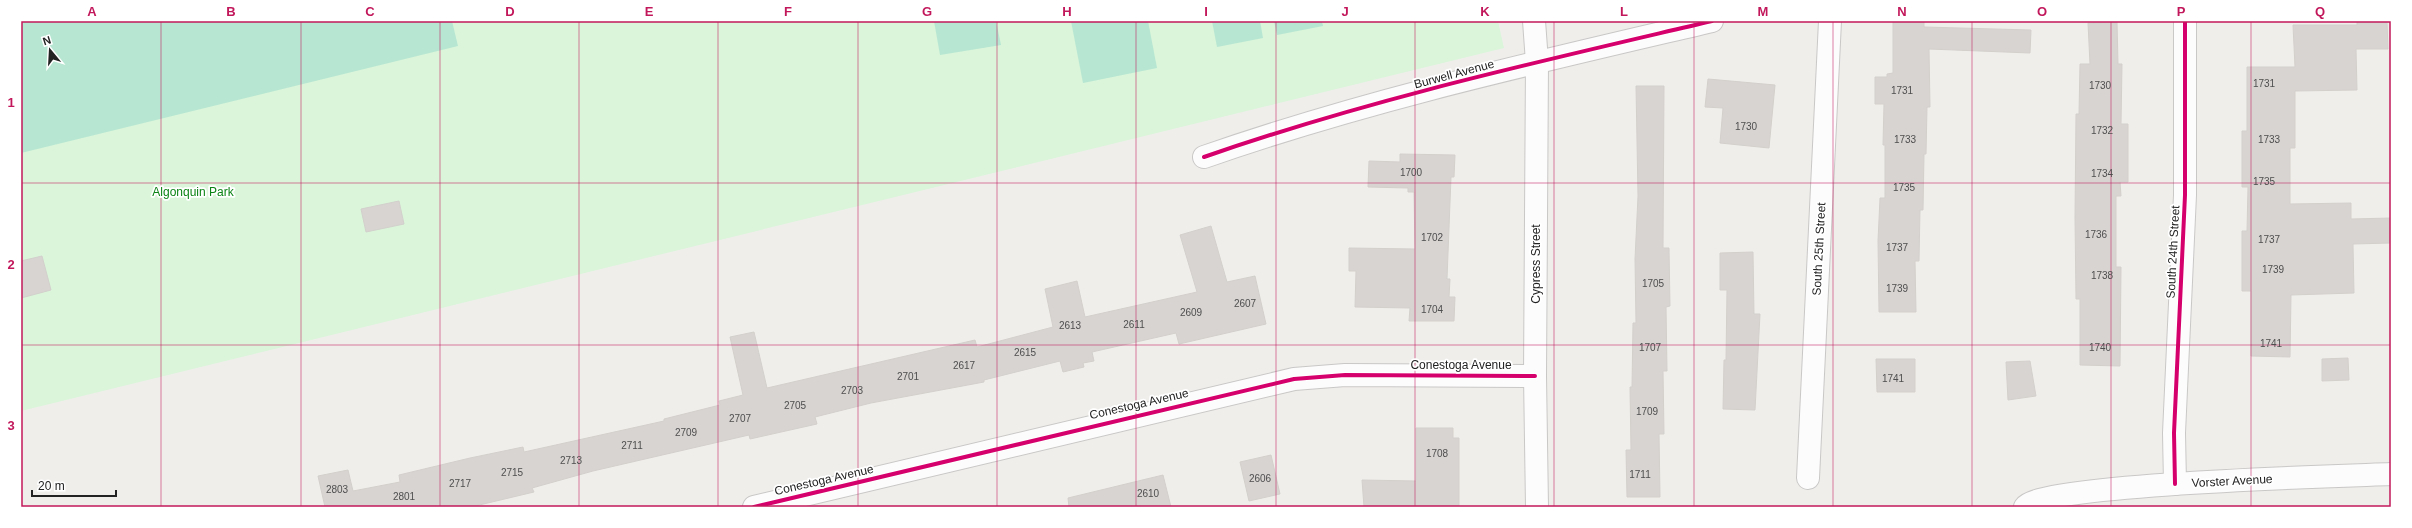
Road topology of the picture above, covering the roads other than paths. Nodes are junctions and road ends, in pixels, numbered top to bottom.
1 (1534, 21) edge
2 (1712, 21) edge
3 (1830, 21) edge
4 (2185, 21) edge
5 (1537, 62) junction
6 (1204, 157) dead end
7 (1535, 376) junction
8 (2391, 474) edge
9 (1808, 478) dead end
10 (2175, 484) junction
11 (2026, 505) edge
12 (754, 507) edge
13 (1537, 507) edge

1 - 5 street, Cypress Street
2 - 5 street, Burwell Avenue
3 - 9 street, South 25th Street
4 - 10 street, South 24th Street
5 - 6 street, Burwell Avenue
5 - 7 street, Cypress Street
7 - 12 street, Conestoga Avenue
7 - 13 street, Cypress Street
8 - 10 street, Vorster Avenue
10 - 11 street, Vorster Avenue

